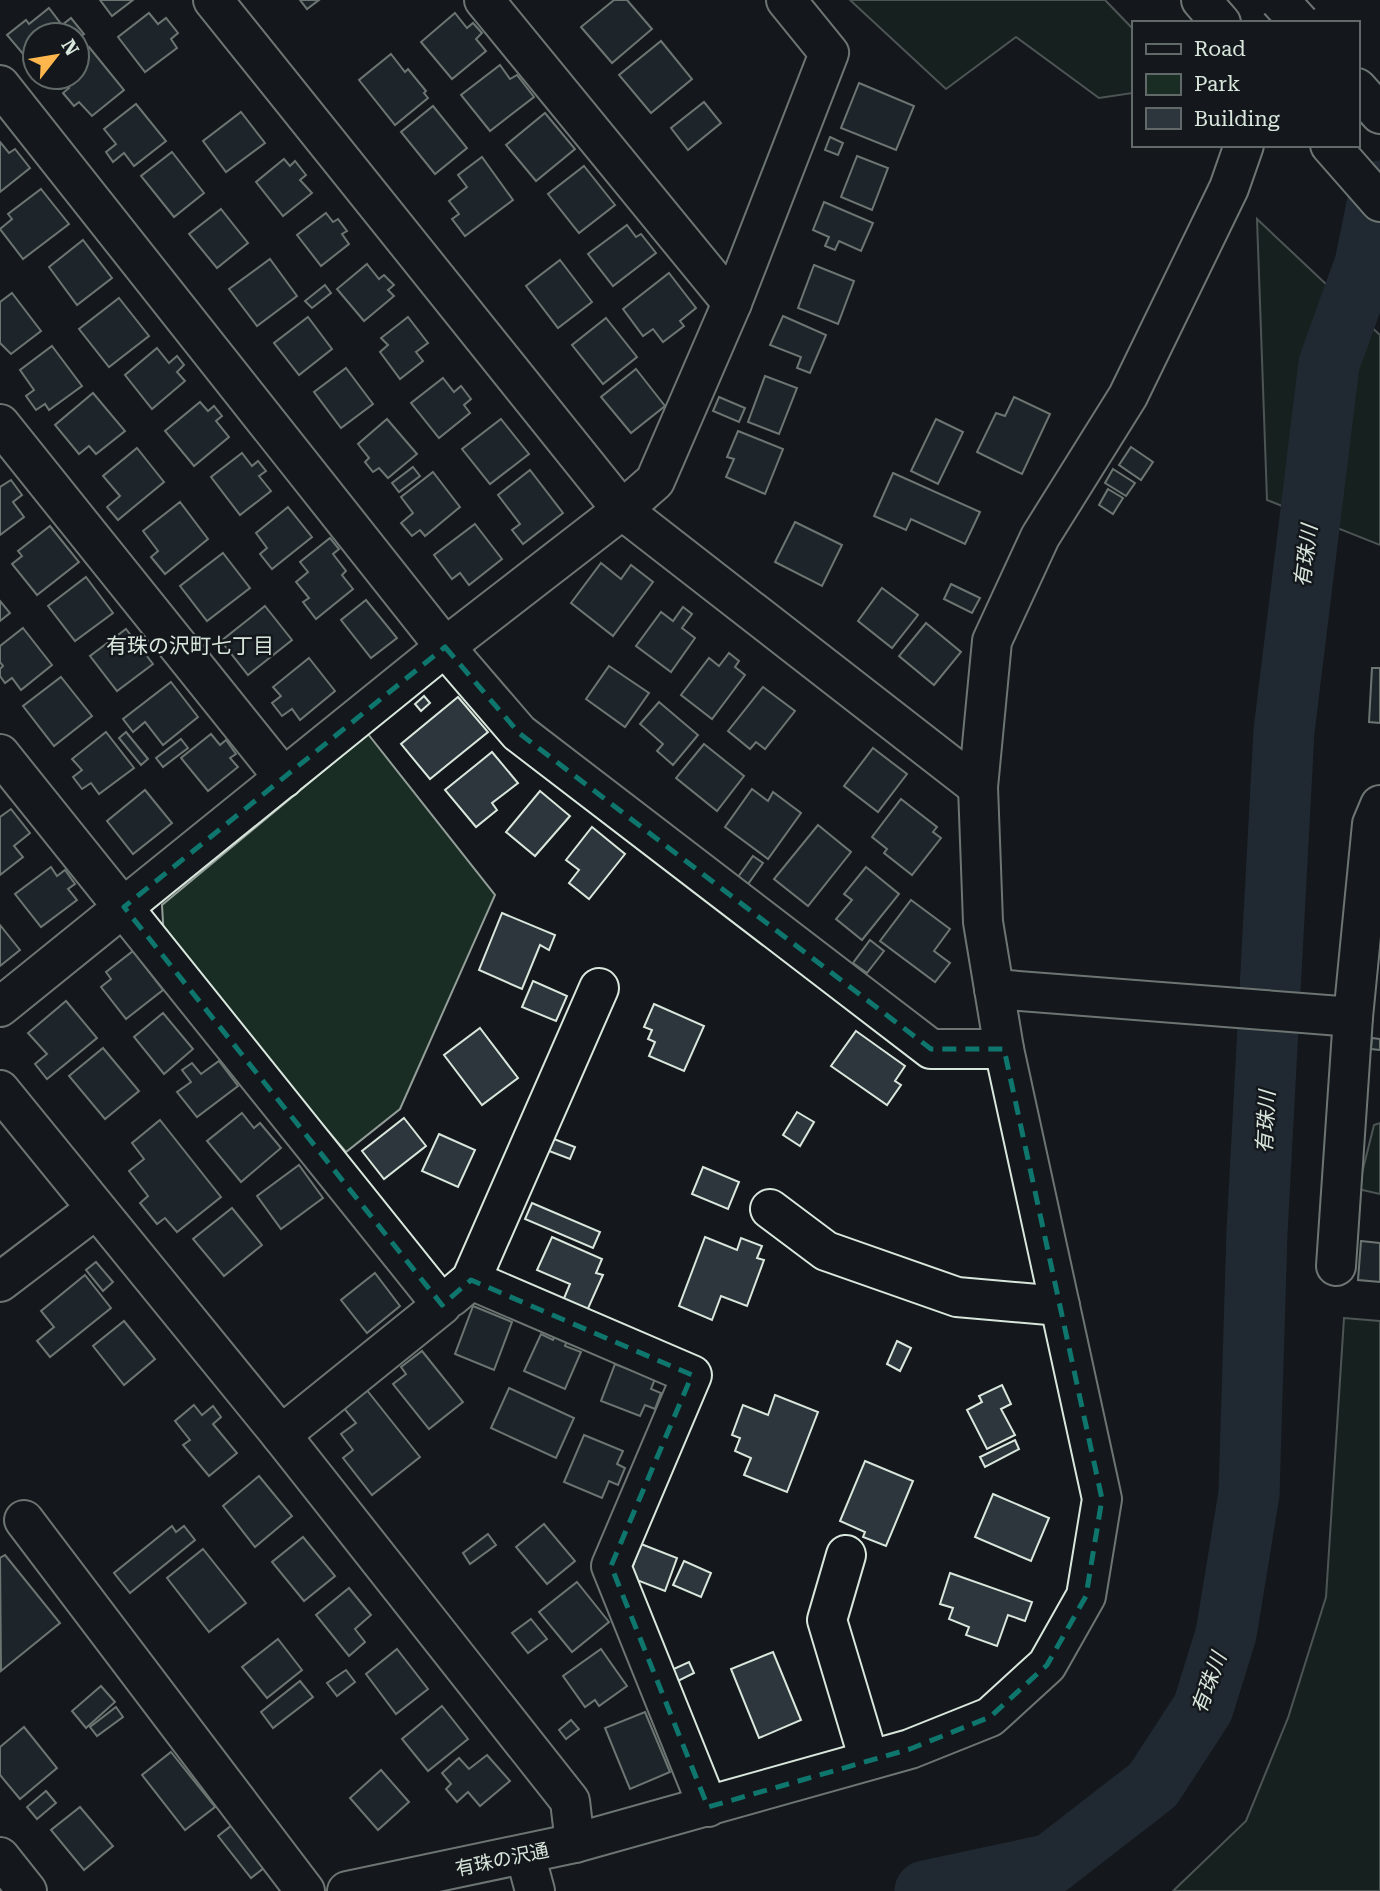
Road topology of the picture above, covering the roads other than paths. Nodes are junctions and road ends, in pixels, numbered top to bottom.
1 (213, 0) edge
2 (484, 0) edge
3 (786, 0) edge
4 (1201, 0) edge
5 (1279, 0) edge
6 (1294, 0) edge
7 (1219, 21) edge
8 (1287, 21) edge
9 (1298, 21) edge
10 (0, 85) edge
11 (1359, 90) edge
12 (1380, 114) edge
13 (1243, 147) edge
14 (1332, 147) edge
15 (1380, 202) edge
16 (732, 303) junction
17 (0, 424) edge
18 (622, 510) junction
19 (445, 647) junction
20 (0, 754) edge
21 (284, 778) junction
22 (978, 788) junction
23 (1380, 805) edge
24 (124, 908) junction
25 (599, 988) dead end
26 (994, 989) junction
27 (0, 1007) edge
28 (1337, 1015) junction
29 (1004, 1049) junction
30 (0, 1090) edge
31 (96, 1209) junction
32 (770, 1209) dead end
33 (1336, 1266) dead end
34 (471, 1280) junction
35 (0, 1282) edge
36 (442, 1305) junction
37 (1060, 1306) junction
38 (281, 1435) junction
39 (24, 1520) dead end
40 (846, 1555) dead end
41 (869, 1760) junction
42 (708, 1807) junction
43 (575, 1843) junction
44 (524, 1854) junction
45 (0, 1857) edge
46 (27, 1891) edge
47 (304, 1891) edge
48 (347, 1891) edge
49 (535, 1891) edge

1 - 18 main road
2 - 16 main road
3 - 16 main road
4 - 7 main road
5 - 9 main road, bridge
6 - 8 main road
10 - 19 main road
11 - 12 main road
13 - 22 main road, 有珠の沢通
14 - 15 main road
16 - 18 main road
17 - 21 main road
18 - 19 main road
18 - 22 main road
19 - 21 main road
19 - 29 main road
20 - 24 main road
21 - 24 main road
22 - 26 main road, 有珠の沢通
23 - 28 main road
24 - 27 main road
24 - 36 main road
25 - 34 main road
26 - 28 main road
26 - 29 main road, 有珠の沢通
28 - 33 main road
29 - 37 main road, 有珠の沢通
30 - 31 main road
31 - 35 main road
31 - 38 main road
32 - 37 main road
34 - 36 main road
34 - 42 main road
36 - 38 main road
37 - 41 main road, 有珠の沢通
38 - 43 main road
39 - 47 main road
40 - 41 main road
41 - 42 main road, 有珠の沢通
42 - 43 main road, 有珠の沢通
43 - 44 main road, 有珠の沢通
44 - 48 main road, 有珠の沢通
44 - 49 main road
45 - 46 main road

